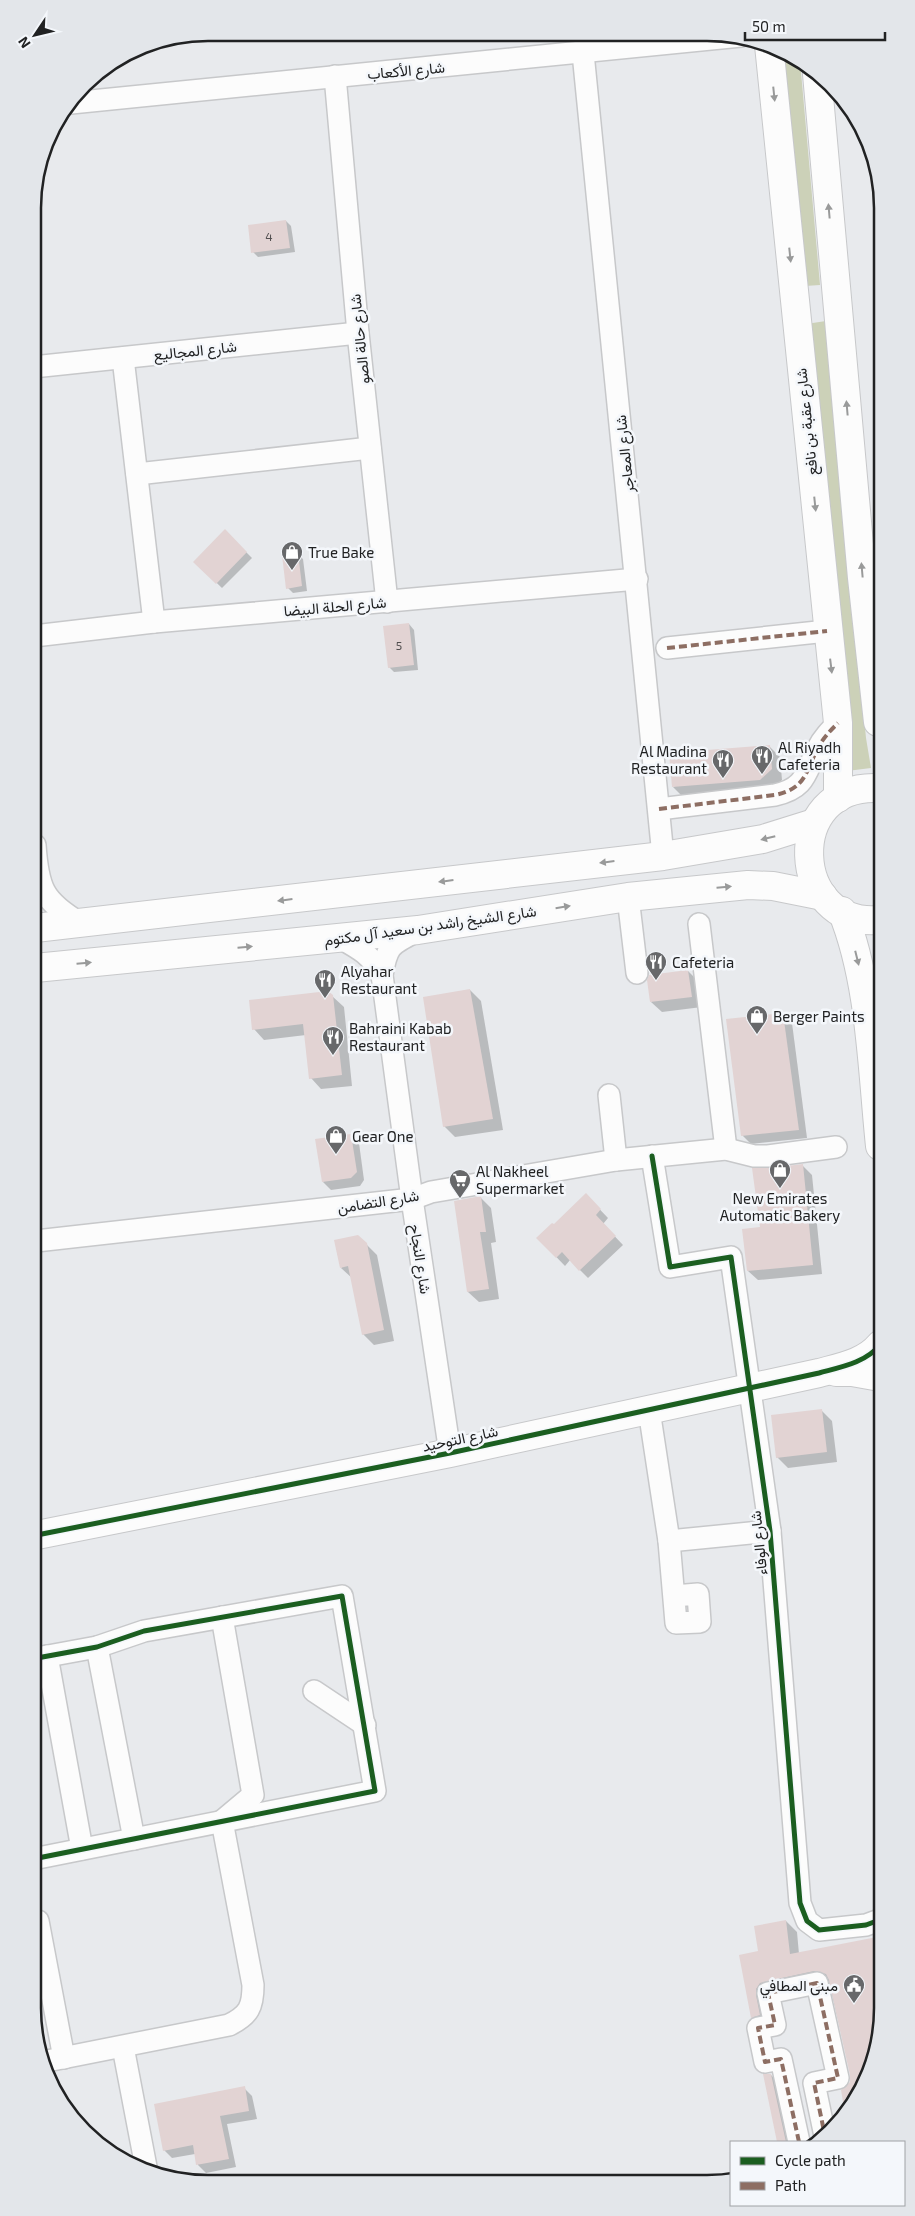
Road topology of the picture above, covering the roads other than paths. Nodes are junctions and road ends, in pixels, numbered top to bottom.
1 (694, 41) edge
2 (583, 53) junction
3 (770, 54) edge
4 (335, 76) junction
5 (819, 85) edge
6 (79, 102) edge
7 (358, 332) junction
8 (122, 358) junction
9 (42, 366) edge
10 (370, 448) junction
11 (137, 474) junction
12 (636, 580) junction
13 (387, 602) junction
14 (154, 622) junction
15 (827, 631) junction
16 (42, 635) edge
17 (667, 648) dead end
18 (874, 684) edge
19 (838, 723) junction
20 (874, 788) edge
21 (838, 798) junction
22 (659, 809) junction
23 (814, 823) junction
24 (663, 856) junction
25 (42, 887) edge
26 (628, 897) junction
27 (833, 904) junction
28 (874, 919) edge
29 (80, 923) junction
30 (699, 924) dead end
31 (42, 927) edge
32 (418, 930) junction
33 (340, 938) junction
34 (42, 967) edge
35 (637, 973) dead end
36 (382, 975) junction
37 (874, 1082) edge
38 (609, 1096) dead end
39 (836, 1147) dead end
40 (726, 1149) junction
41 (652, 1156) junction
42 (616, 1160) junction
43 (412, 1199) junction
44 (41, 1240) edge
45 (873, 1353) edge
46 (819, 1373) junction
47 (873, 1376) edge
48 (750, 1387) junction
49 (650, 1410) junction
50 (450, 1453) junction
51 (770, 1531) junction
52 (41, 1534) edge
53 (669, 1541) junction
54 (674, 1596) dead end
55 (222, 1617) junction
56 (97, 1647) junction
57 (42, 1657) edge
58 (314, 1690) dead end
59 (365, 1726) junction
60 (222, 1821) junction
61 (134, 1839) junction
62 (82, 1849) junction
63 (41, 1857) edge
64 (873, 1922) edge
65 (41, 1954) edge
66 (46, 2006) edge
67 (123, 2047) junction
68 (64, 2058) junction
69 (50, 2061) edge
70 (823, 2127) edge
71 (799, 2141) edge
72 (145, 2162) edge

1 - 2 street, شارع الأكعاب
2 - 4 street, شارع الأكعاب
2 - 12 street, شارع المعاجر
3 -> 15 street, شارع عقبة بن نافع
4 - 6 street, شارع الأكعاب
4 - 7 street, شارع حالة الصو
18 -> 5 street
7 - 8 street, شارع المجاليع
7 - 10 street, شارع حالة الصو
8 - 9 street, شارع المجاليع
8 - 11 street
10 - 11 street
10 - 13 street, شارع حالة الصو
11 - 14 street
12 - 13 street, شارع الحلة البيضا
12 - 22 street, شارع المعاجر
13 - 14 street, شارع الحلة البيضا
14 - 16 street, شارع الحلة البيضا
15 - 17 street
15 -> 19 street, شارع عقبة بن نافع
19 - 21 street, شارع عقبة بن نافع
19 - 22 street
20 - 21 street
21 - 23 street
22 - 24 street, شارع المعاجر
23 -> 24 street
23 - 27 street
24 -> 29 street
25 - 29 street
26 -> 27 street, شارع الشيخ راشد بن سعيد آل مكتوم
32 -> 26 street, شارع الشيخ راشد بن سعيد آل مكتوم
26 - 35 street
27 - 28 street, شارع الشيخ راشد بن سعيد آل مكتوم
27 -> 37 street
29 - 31 street
30 - 40 street
32 - 33 street, شارع الشيخ راشد بن سعيد آل مكتوم
32 - 36 street, شارع النجاح
34 -> 33 street, شارع الشيخ راشد بن سعيد آل مكتوم
33 - 36 street, شارع النجاح
36 - 43 street, شارع النجاح
38 - 42 street
39 - 40 street, شارع التضامن
40 - 41 street, شارع التضامن
41 - 42 street, شارع التضامن
41 - 48 street, شارع الوفاء
42 - 43 street, شارع التضامن
43 - 44 street, شارع التضامن
43 - 50 street, شارع النجاح
45 - 46 street, شارع التوحيد
46 - 47 street, شارع التوحيد
46 - 48 street, شارع التوحيد
48 - 49 street, شارع التوحيد
48 - 51 street, شارع الوفاء
49 - 50 street, شارع التوحيد
49 - 53 street
50 - 52 street, شارع التوحيد
51 - 53 street
51 - 64 street, شارع الوفاء
53 - 54 street
55 - 56 street
55 - 59 street
55 - 60 street
56 - 57 street
56 - 61 street
57 - 62 street
58 - 59 street
59 - 60 street
60 - 61 street
60 - 67 street
61 - 62 street
62 - 63 street
65 - 66 street
66 - 68 street
67 - 68 street
67 - 72 street
68 - 69 street
70 - 71 street

